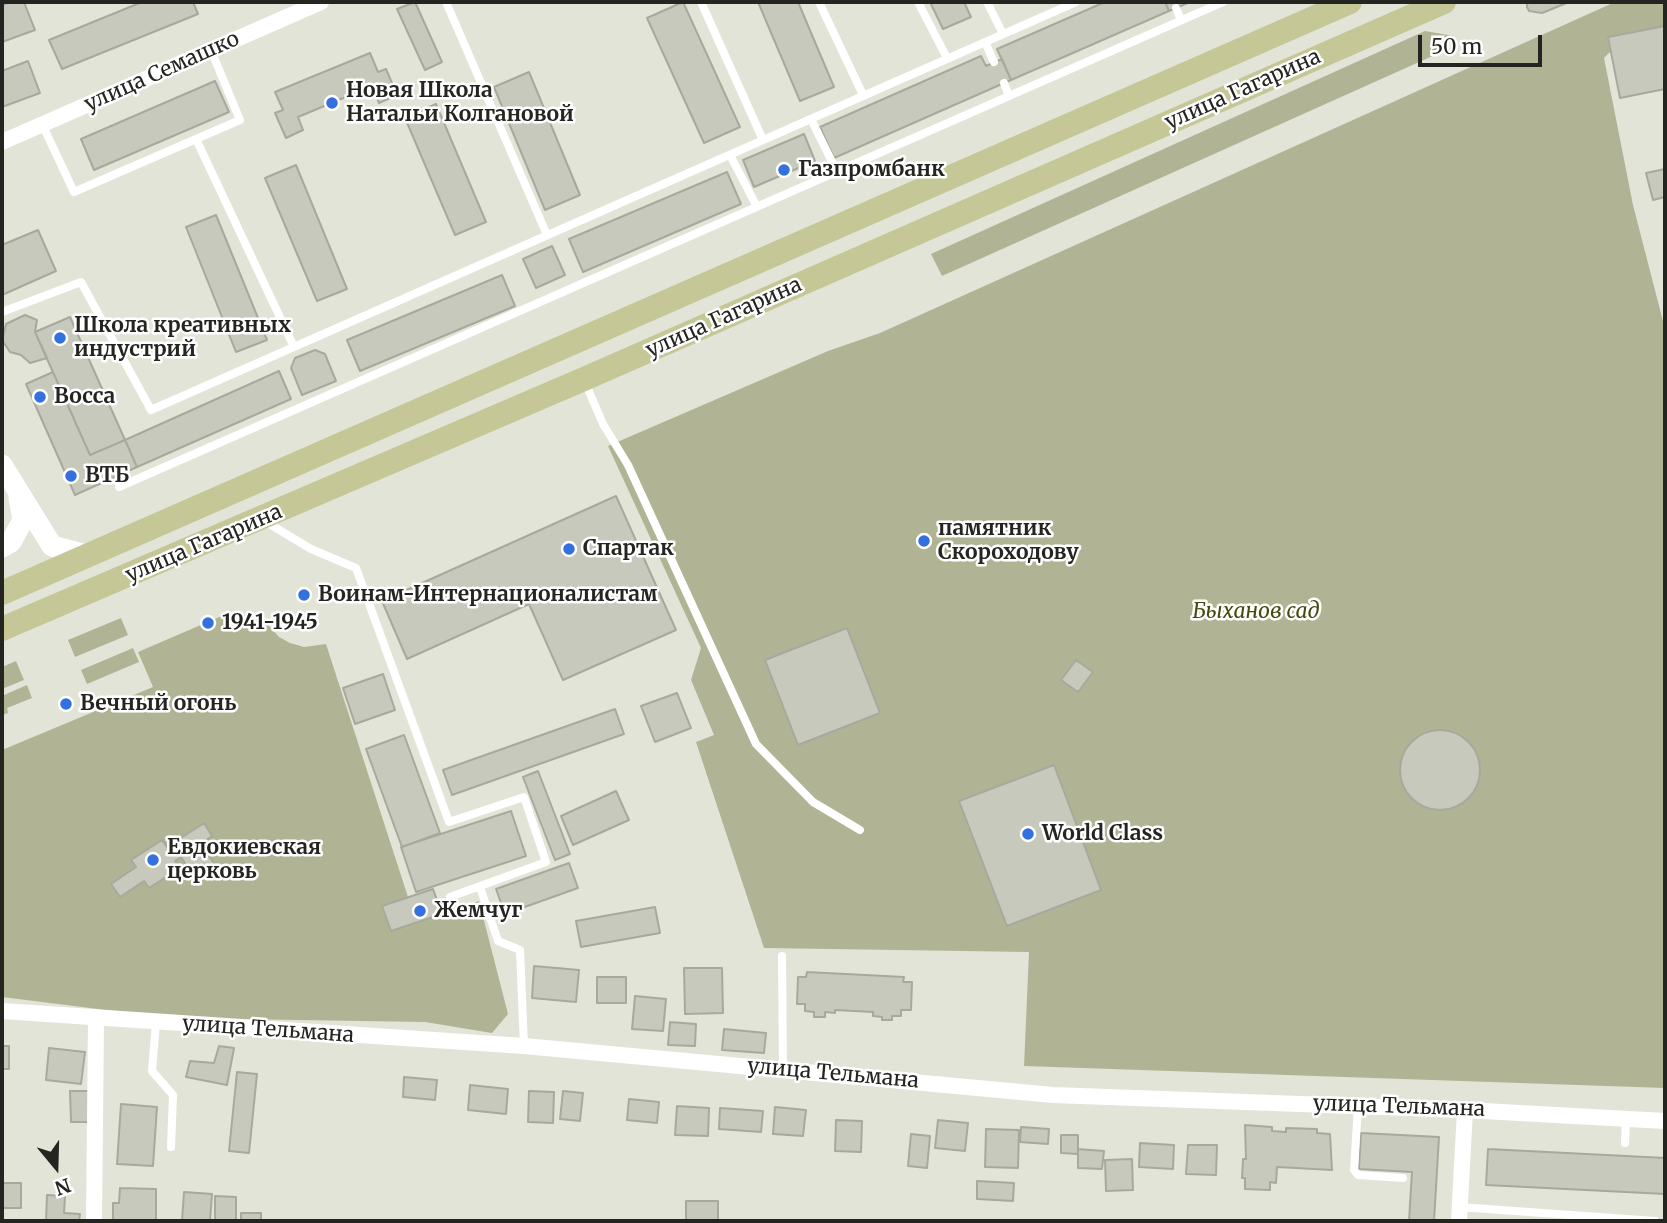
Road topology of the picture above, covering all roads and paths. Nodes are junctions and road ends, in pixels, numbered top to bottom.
1 (321, 2) edge
2 (446, 2) edge
3 (701, 2) edge
4 (818, 2) edge
5 (918, 2) edge
6 (988, 2) edge
7 (1076, 2) edge
8 (1223, 2) edge
9 (1350, 2) edge
10 (1444, 2) edge
11 (1176, 8) dead end
12 (1181, 20) junction
13 (1003, 34) junction
14 (985, 42) junction
15 (211, 50) junction
16 (947, 58) junction
17 (995, 62) dead end
18 (1004, 83) dead end
19 (863, 96) junction
20 (1009, 96) junction
21 (811, 119) junction
22 (42, 124) junction
23 (196, 139) junction
24 (763, 140) junction
25 (2, 142) edge
26 (1006, 152) junction
27 (730, 155) junction
28 (837, 172) junction
29 (1021, 187) junction
30 (757, 207) junction
31 (547, 235) junction
32 (2, 312) edge
33 (294, 347) junction
34 (584, 379) junction
35 (2, 465) edge
36 (119, 487) dead end
37 (18, 496) junction
38 (260, 519) junction
39 (2, 547) edge
40 (90, 556) junction
41 (2, 593) edge
42 (9, 622) edge
43 (860, 830) dead end
44 (480, 887) junction
45 (450, 897) dead end
46 (782, 956) dead end
47 (2, 1011) edge
48 (96, 1019) junction
49 (156, 1023) junction
50 (524, 1046) junction
51 (783, 1070) junction
52 (1358, 1106) junction
53 (1465, 1110) junction
54 (1626, 1118) junction
55 (1665, 1121) edge
56 (1625, 1143) dead end
57 (171, 1147) dead end
58 (1403, 1178) dead end
59 (1459, 1214) edge
60 (94, 1221) edge
61 (1655, 1221) edge

1 - 15 street, улица Семашко
2 - 31 lane
3 - 24 lane
4 - 19 lane
5 - 16 lane
6 - 13 lane
7 - 13 lane
8 - 12 lane
9 - 26 main road, улица Гагарина
10 - 29 main road, улица Гагарина
11 - 12 lane
12 - 20 lane
13 - 14 lane
14 - 16 lane
14 - 17 lane
15 - 22 street, улица Семашко
15 - 23 lane
16 - 19 lane
18 - 20 lane
19 - 21 lane
20 - 28 lane
21 - 24 lane
21 - 28 lane
22 - 23 lane
22 - 25 street, улица Семашко
23 - 33 lane
24 - 27 lane
26 - 29 main road
26 - 40 main road, улица Гагарина
27 - 30 lane
27 - 31 lane
28 - 30 lane
29 - 34 main road, улица Гагарина
30 - 36 lane
31 - 33 lane
32 - 33 lane
34 - 38 main road, улица Гагарина
34 - 43 lane
35 - 37 main road
37 - 39 main road
37 - 40 main road
38 - 42 main road, улица Гагарина
38 - 44 lane
40 - 41 main road, улица Гагарина
44 - 45 lane
44 - 50 lane
46 - 51 lane
47 - 48 street, улица Тельмана
48 - 49 street, улица Тельмана
48 - 60 street
49 - 50 street, улица Тельмана
49 - 57 lane
50 - 51 street, улица Тельмана
51 - 52 street, улица Тельмана
52 - 53 street, улица Тельмана
52 - 58 lane
53 - 54 street, улица Тельмана
53 - 59 street
54 - 55 street, улица Тельмана
54 - 56 lane
59 - 61 lane

